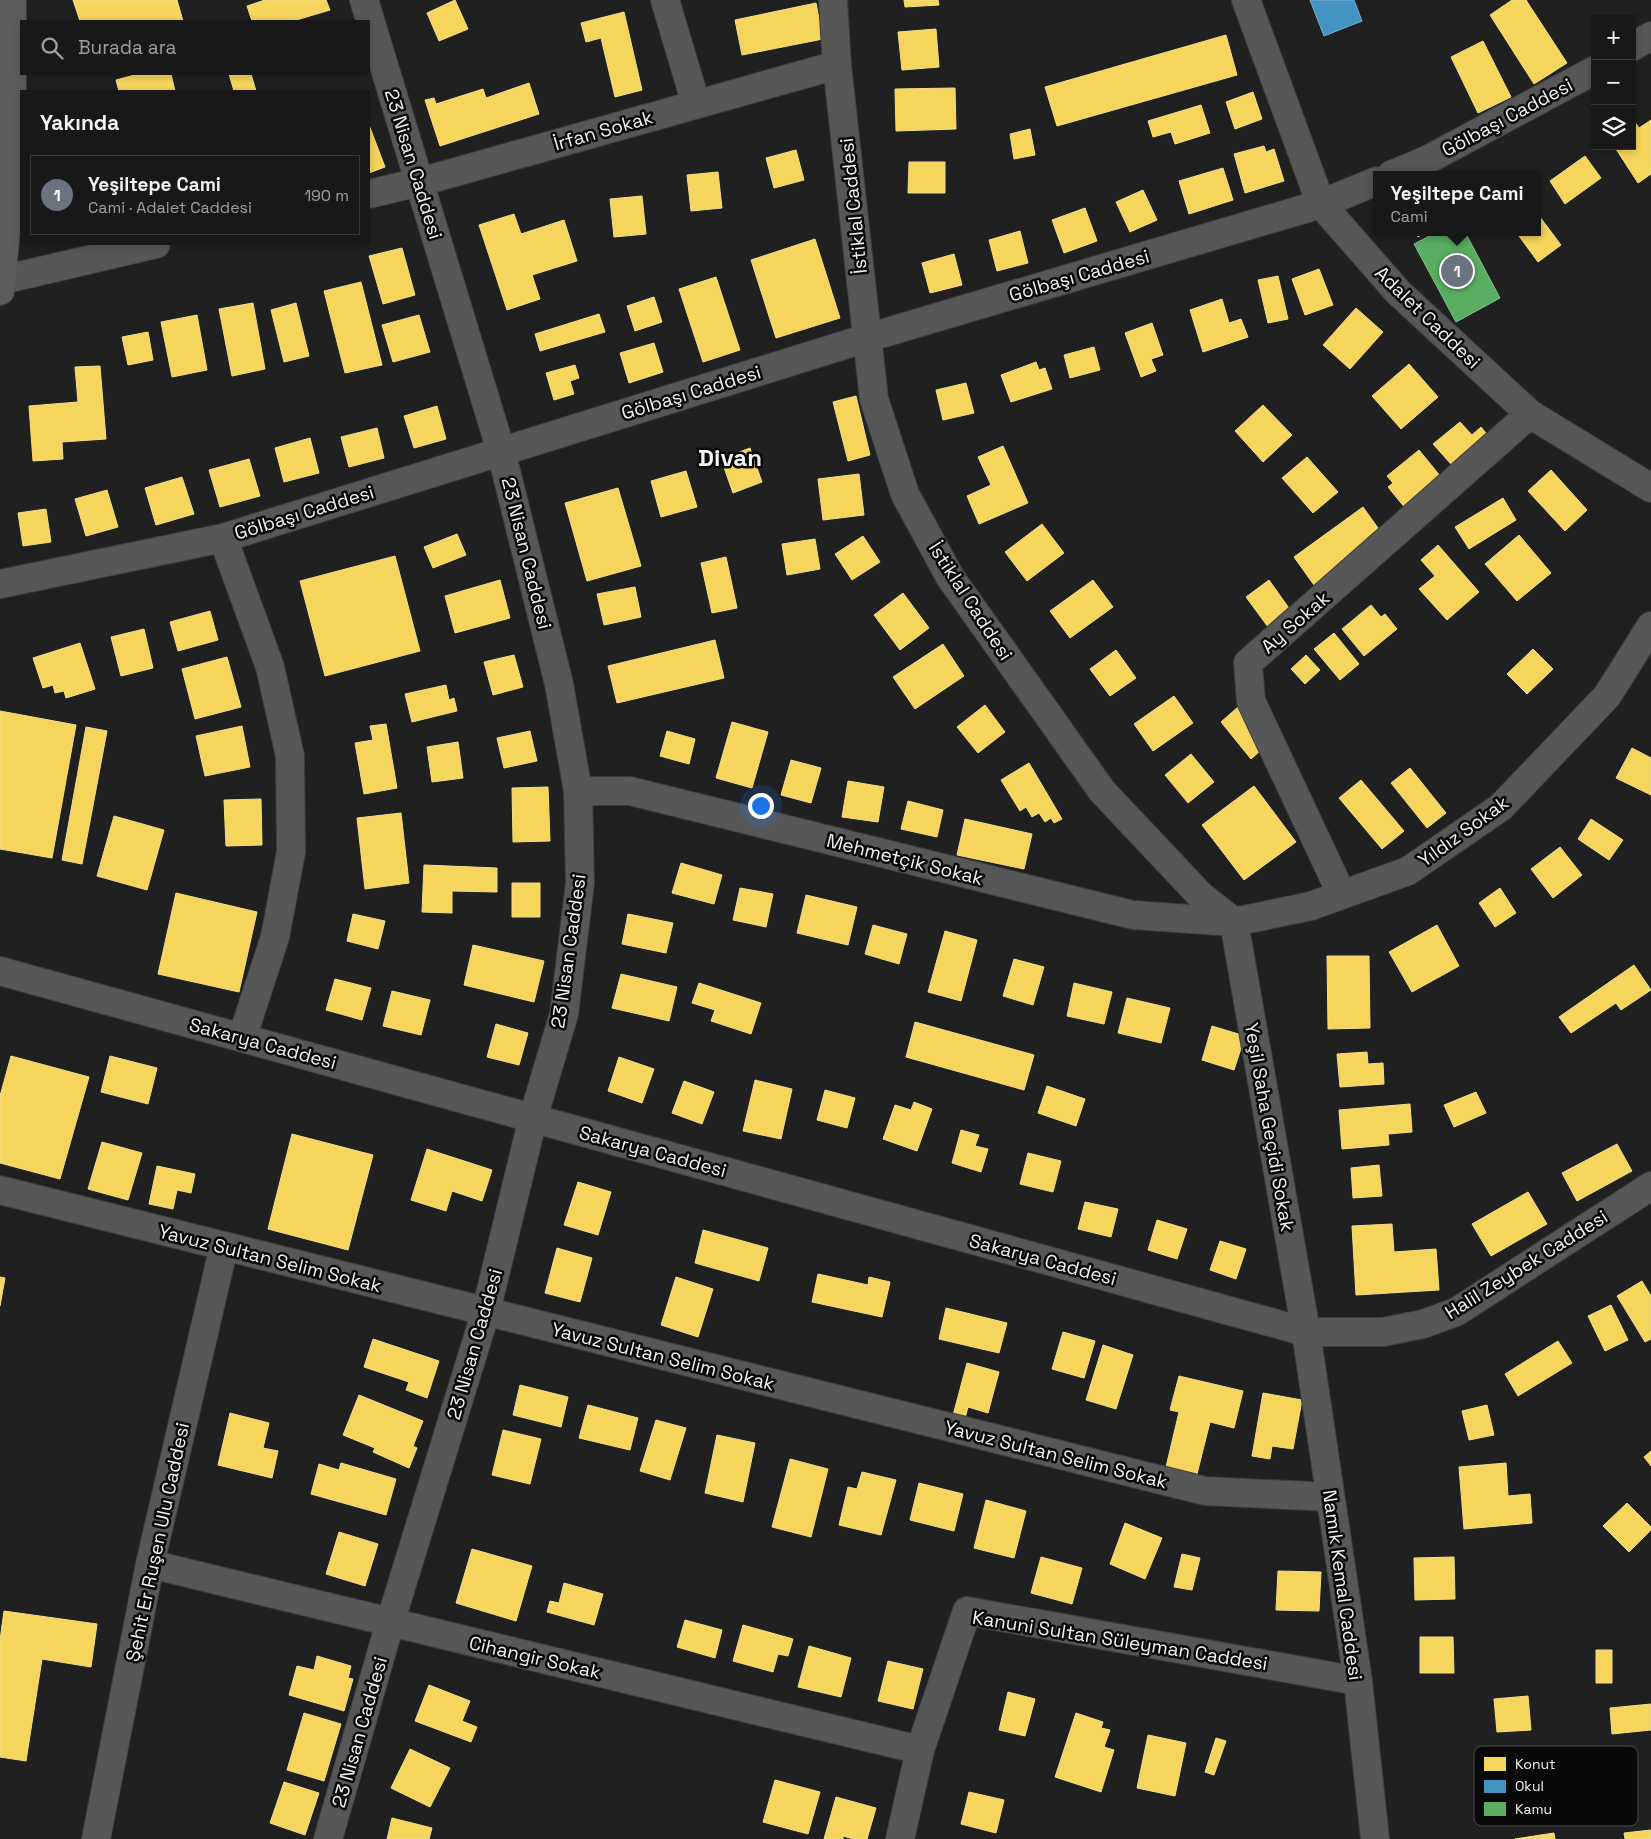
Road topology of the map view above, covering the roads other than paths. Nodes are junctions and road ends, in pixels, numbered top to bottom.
1 (12, 0) edge
2 (364, 0) edge
3 (665, 0) edge
4 (833, 0) edge
5 (1246, 0) edge
6 (1651, 36) edge
7 (1636, 45) edge
8 (837, 65) junction
9 (1591, 72) edge
10 (696, 104) junction
11 (6, 170) edge
12 (1401, 171) edge
13 (420, 182) junction
14 (1373, 183) edge
15 (370, 194) edge
16 (1321, 204) junction
17 (152, 245) edge
18 (1, 285) edge
19 (867, 338) junction
20 (1530, 414) junction
21 (502, 451) junction
22 (1651, 488) edge
23 (223, 538) junction
24 (0, 584) edge
25 (1651, 626) edge
26 (578, 791) junction
27 (1342, 895) junction
28 (1234, 922) junction
29 (0, 971) edge
30 (242, 1038) junction
31 (533, 1118) junction
32 (1651, 1186) edge
33 (0, 1190) edge
34 (224, 1246) junction
35 (486, 1311) junction
36 (1306, 1332) junction
37 (1330, 1497) junction
38 (150, 1564) junction
39 (390, 1623) junction
40 (1358, 1681) junction
41 (920, 1750) junction
42 (96, 1839) edge
43 (328, 1839) edge
44 (900, 1839) edge
45 (1375, 1839) edge

1 - 11 street
2 - 13 street, 23 Nisan Caddesi
3 - 10 street
4 - 8 street, İstiklal Caddesi
5 - 16 street, Adalet Caddesi
6 - 7 street
8 - 10 street, İrfan Sokak
8 - 19 street, İstiklal Caddesi
9 - 12 street, Gölbaşı Caddesi
10 - 13 street, İrfan Sokak
11 - 18 street
13 - 15 street, İrfan Sokak
13 - 21 street, 23 Nisan Caddesi
14 - 16 street, Gölbaşı Caddesi
16 - 19 street, Gölbaşı Caddesi
16 - 20 street, Adalet Caddesi
17 - 18 street
19 - 21 street, Gölbaşı Caddesi
19 - 28 street, İstiklal Caddesi
20 - 22 street, Adalet Caddesi
20 - 27 street, Ay Sokak
21 - 23 street, Gölbaşı Caddesi
21 - 26 street, 23 Nisan Caddesi
23 - 24 street, Gölbaşı Caddesi
23 - 30 street
25 - 27 street, Yıldız Sokak
26 - 28 street, Mehmetçik Sokak
26 - 31 street, 23 Nisan Caddesi
27 - 28 street, Yıldız Sokak
28 - 36 street, Yeşil Saha Geçidi Sokak
29 - 30 street, Sakarya Caddesi
30 - 31 street, Sakarya Caddesi
31 - 35 street, 23 Nisan Caddesi
31 - 36 street, Sakarya Caddesi
32 - 36 street, Halil Zeybek Caddesi
33 - 34 street, Yavuz Sultan Selim Sokak
34 - 35 street, Yavuz Sultan Selim Sokak
34 - 38 street, Şehit Er Ruşen Ulu Caddesi
35 - 37 street, Yavuz Sultan Selim Sokak
35 - 39 street, 23 Nisan Caddesi
36 - 37 street, Namık Kemal Caddesi
37 - 40 street, Namık Kemal Caddesi
38 - 39 street, Cihangir Sokak
38 - 42 street, Şehit Er Ruşen Ulu Caddesi
39 - 41 street, Cihangir Sokak
39 - 43 street, 23 Nisan Caddesi
40 - 41 street, Kanuni Sultan Süleyman Caddesi
40 - 45 street, Namık Kemal Caddesi
41 - 44 street, Kanuni Sultan Süleyman Caddesi

